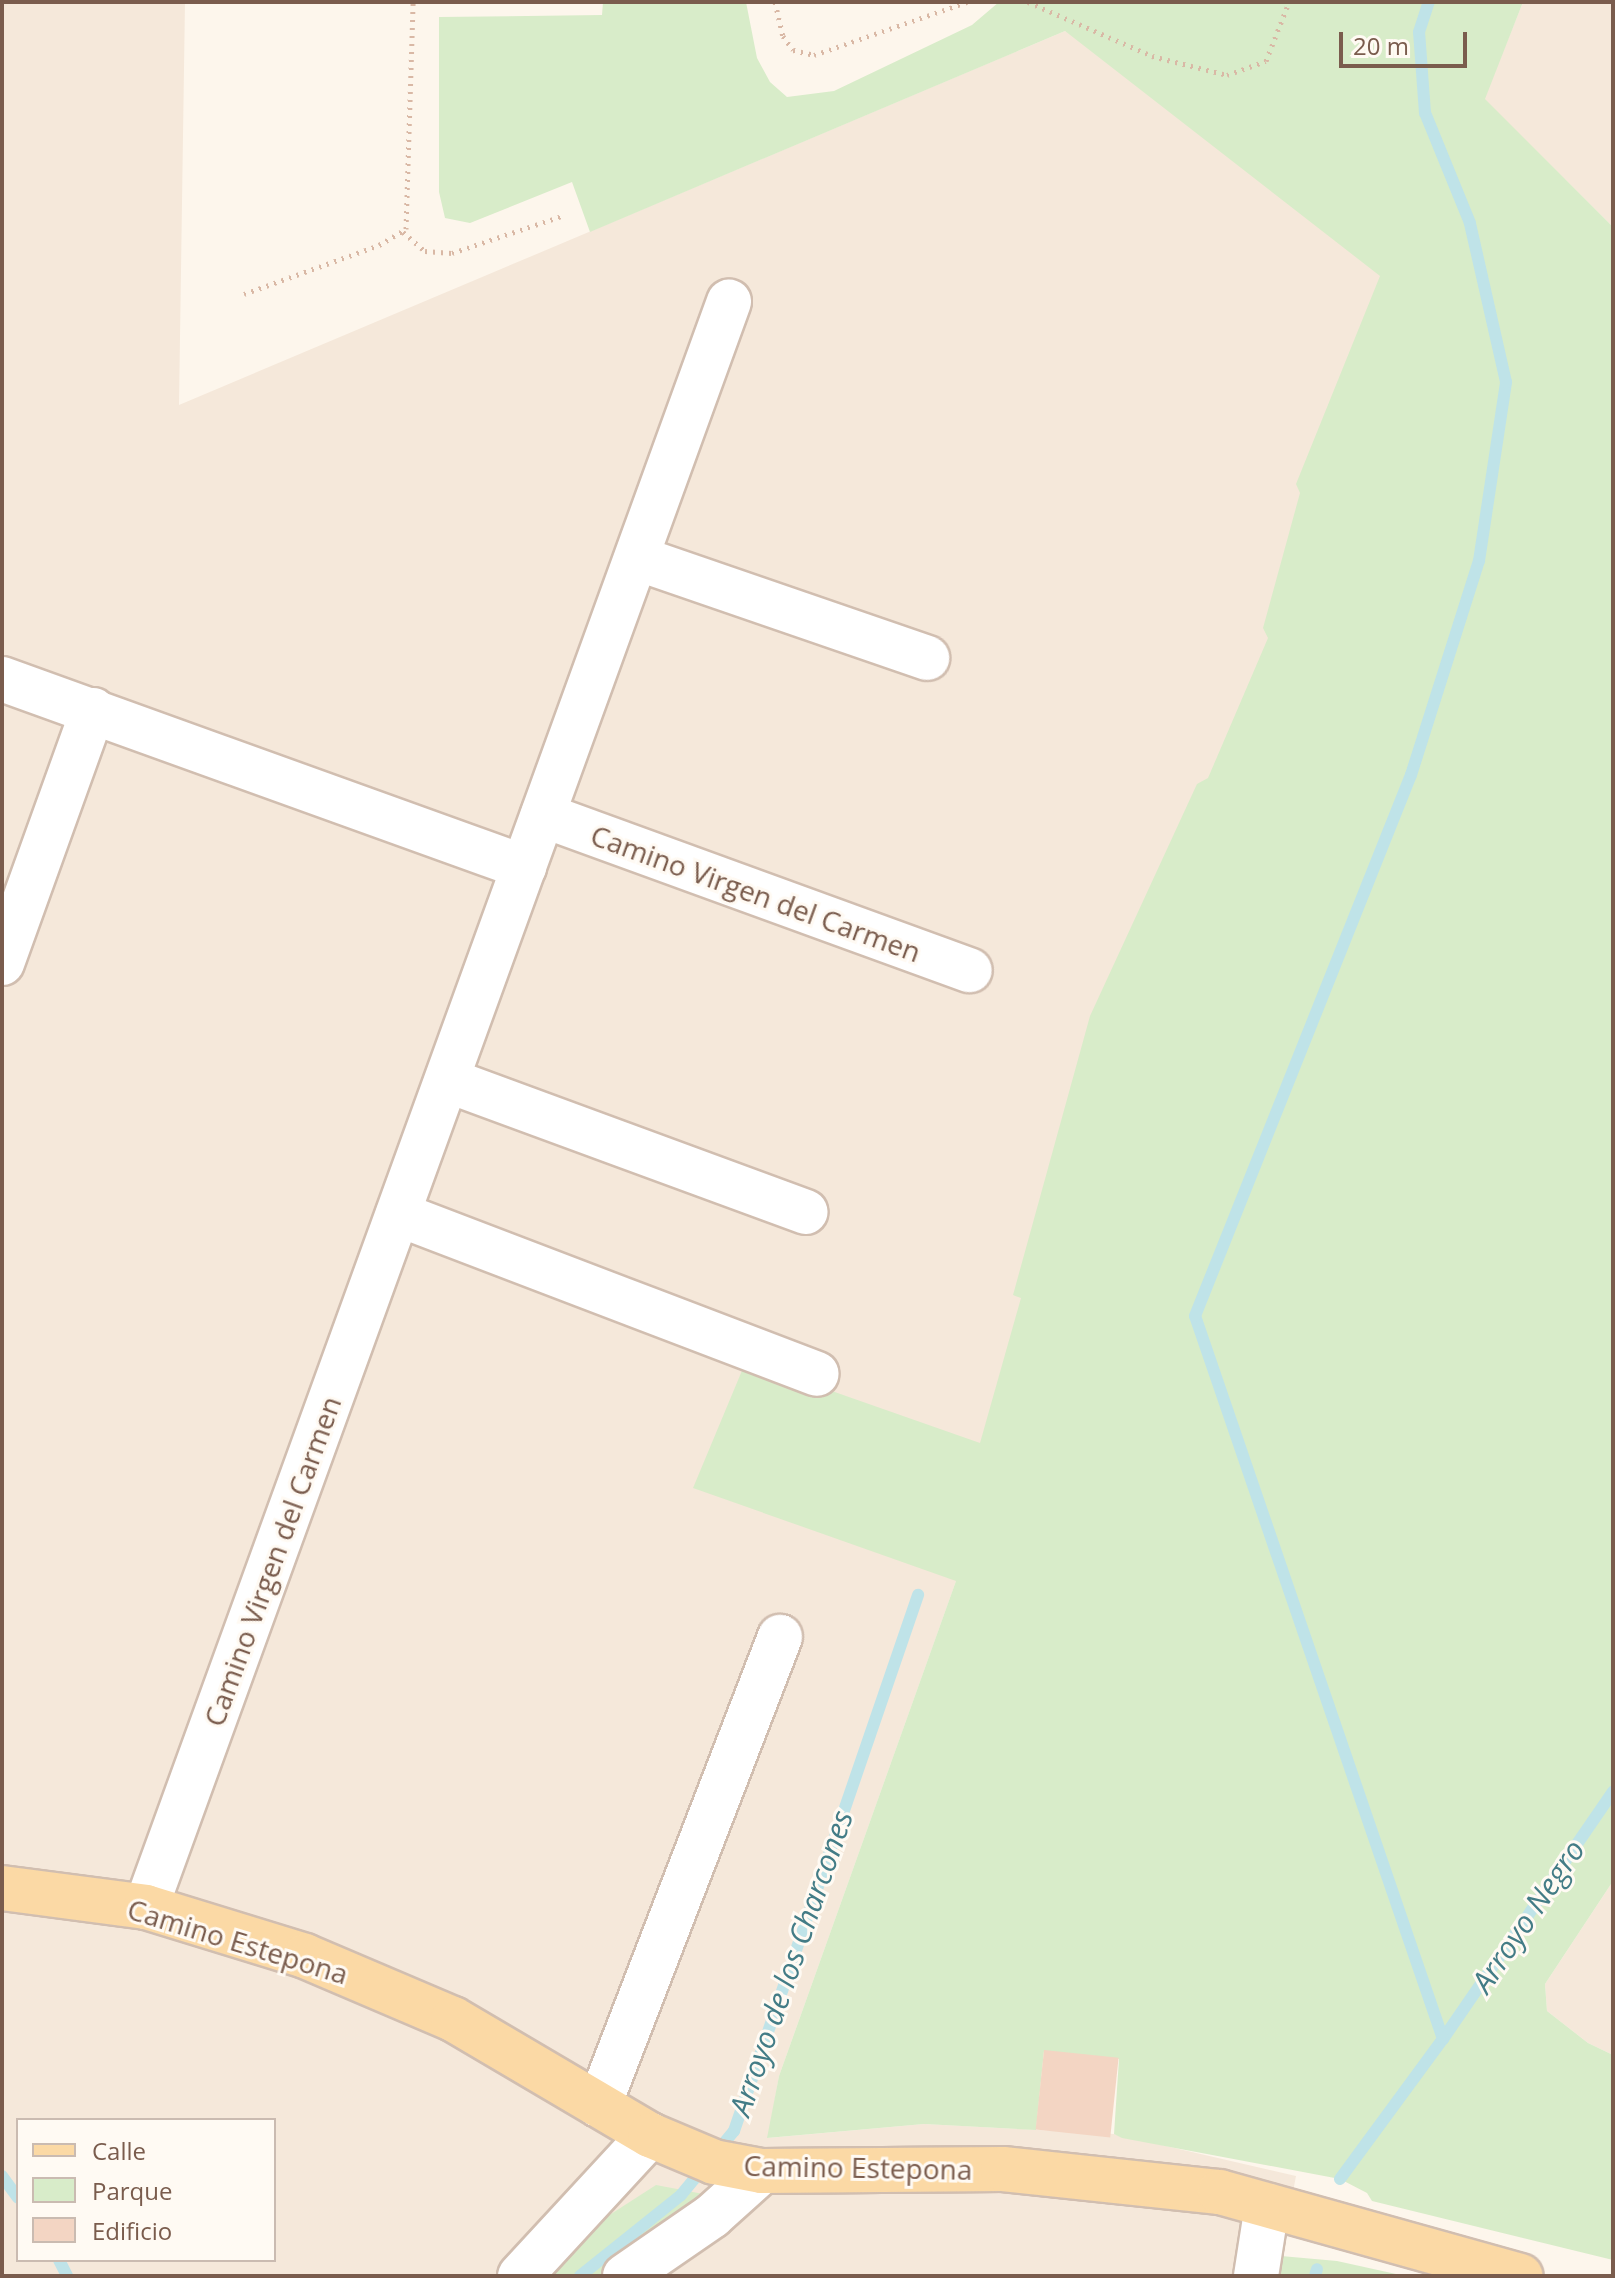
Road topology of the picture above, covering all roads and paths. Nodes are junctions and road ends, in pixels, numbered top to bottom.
1 (413, 2) edge
2 (775, 2) edge
3 (967, 2) edge
4 (1028, 2) edge
5 (1289, 2) edge
6 (562, 216) dead end
7 (403, 232) junction
8 (244, 294) dead end
9 (729, 302) dead end
10 (637, 558) junction
11 (927, 658) dead end
12 (2, 679) edge
13 (93, 710) junction
14 (543, 815) junction
15 (524, 867) junction
16 (2, 963) edge
17 (970, 970) dead end
18 (447, 1080) junction
19 (806, 1212) dead end
20 (398, 1214) junction
21 (816, 1374) dead end
22 (780, 1637) dead end
23 (2, 1888) edge
24 (146, 1907) junction
25 (599, 2105) junction
26 (669, 2144) junction
27 (752, 2170) junction
28 (1267, 2206) junction
29 (520, 2276) edge
30 (625, 2276) edge
31 (1256, 2276) edge
32 (1520, 2276) edge

1 - 7 path
2 - 3 path
4 - 5 path
6 - 7 path
7 - 8 path
9 - 10 street, Camino Virgen del Carmen
10 - 11 street
10 - 14 street, Camino Virgen del Carmen
12 - 13 street
13 - 15 street
13 - 16 street
14 - 15 street, Camino Virgen del Carmen
14 - 17 street, Camino Virgen del Carmen
15 - 18 street, Camino Virgen del Carmen
18 - 19 street
18 - 20 street, Camino Virgen del Carmen
20 - 21 street
20 - 24 street, Camino Virgen del Carmen
22 - 25 street
23 - 24 main road, Camino Estepona
24 - 25 main road, Camino Estepona
25 - 26 main road, Camino Estepona
26 - 27 main road, Camino Estepona
26 - 29 street
27 - 28 main road, Camino Estepona
27 - 30 street
28 - 31 street
28 - 32 main road, Camino Estepona

